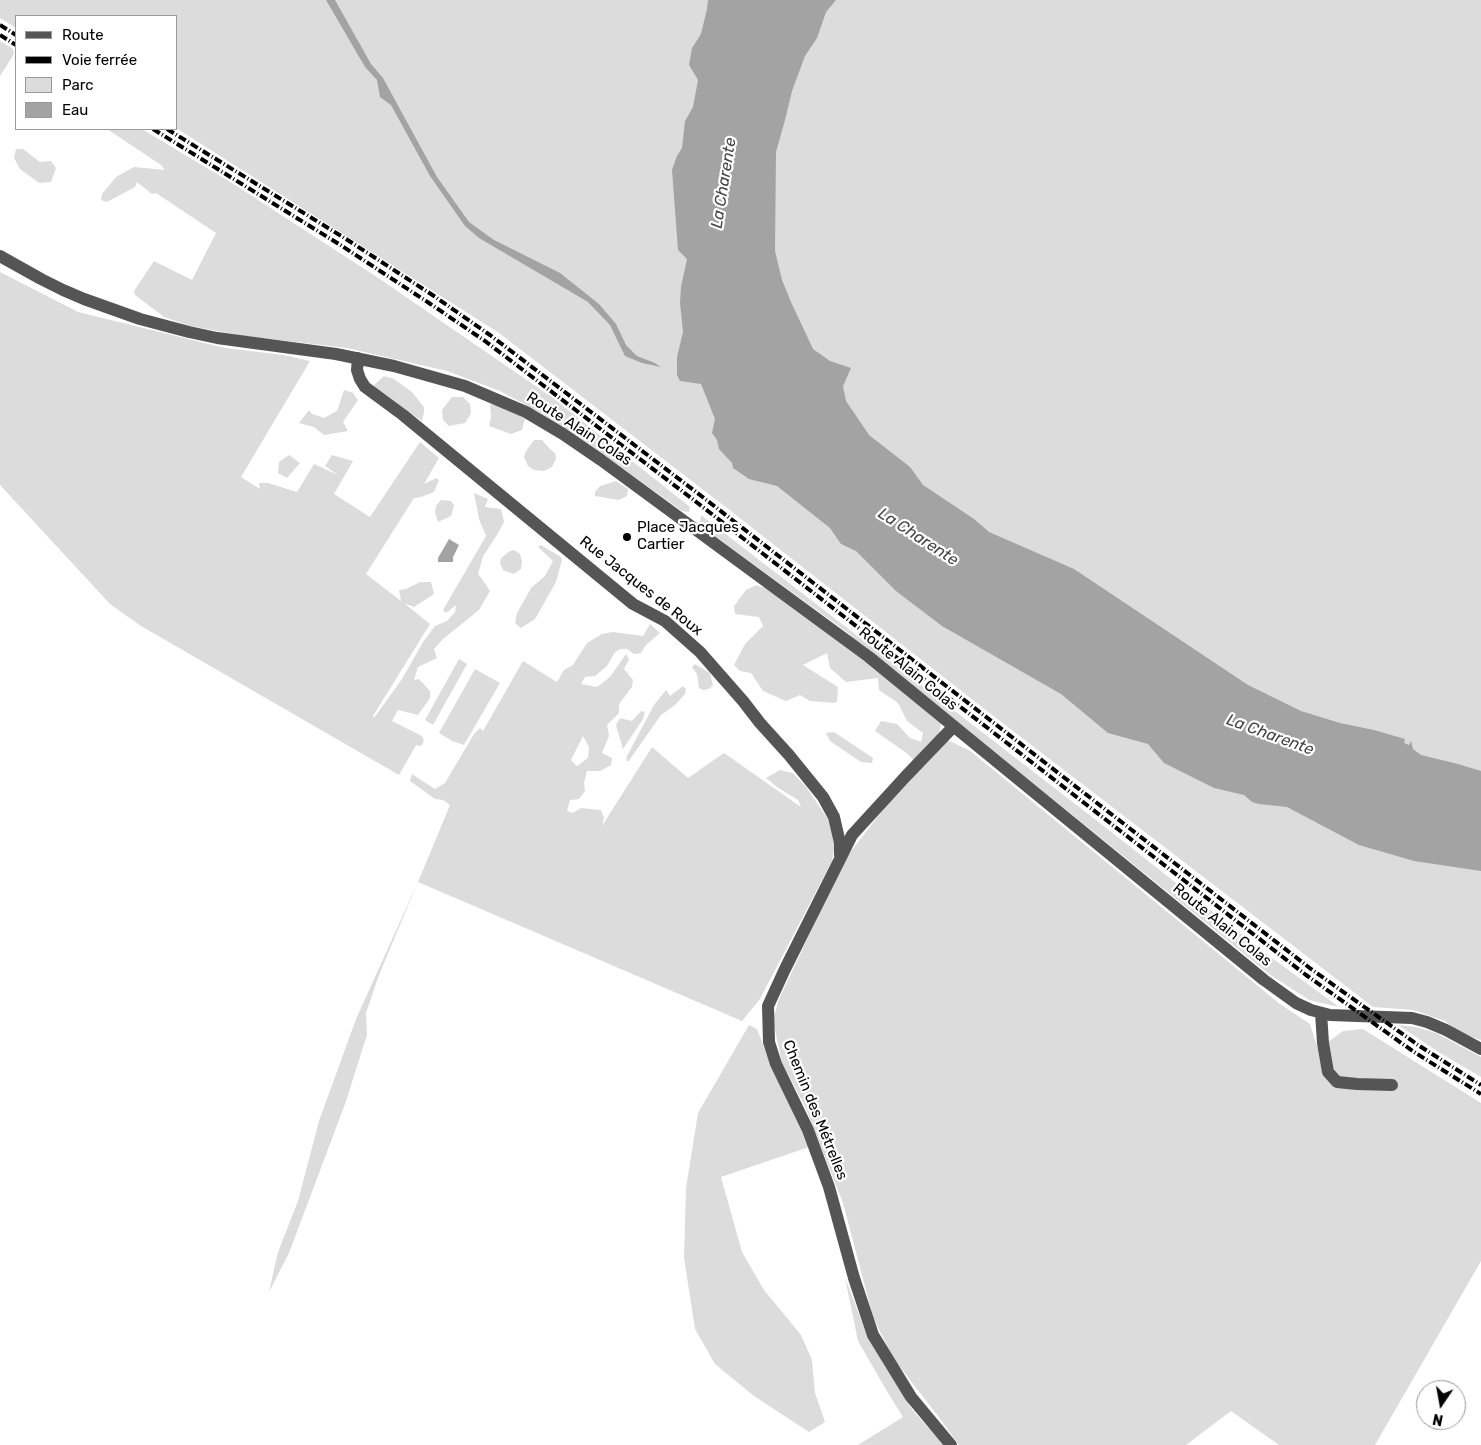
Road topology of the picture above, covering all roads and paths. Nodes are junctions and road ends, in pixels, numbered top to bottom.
1 (0, 256) edge
2 (358, 358) junction
3 (954, 726) junction
4 (840, 858) junction
5 (1321, 1013) junction
6 (1481, 1049) edge
7 (1392, 1084) dead end
8 (951, 1445) edge

1 - 2 street, Route Alain Colas
2 - 3 street, Route Alain Colas
2 - 4 street, Rue Jacques de Roux
3 - 4 street, Chemin des Métrelles
3 - 5 street, Route Alain Colas
4 - 8 street, Chemin des Métrelles
5 - 6 street, Route Alain Colas
5 - 7 street

